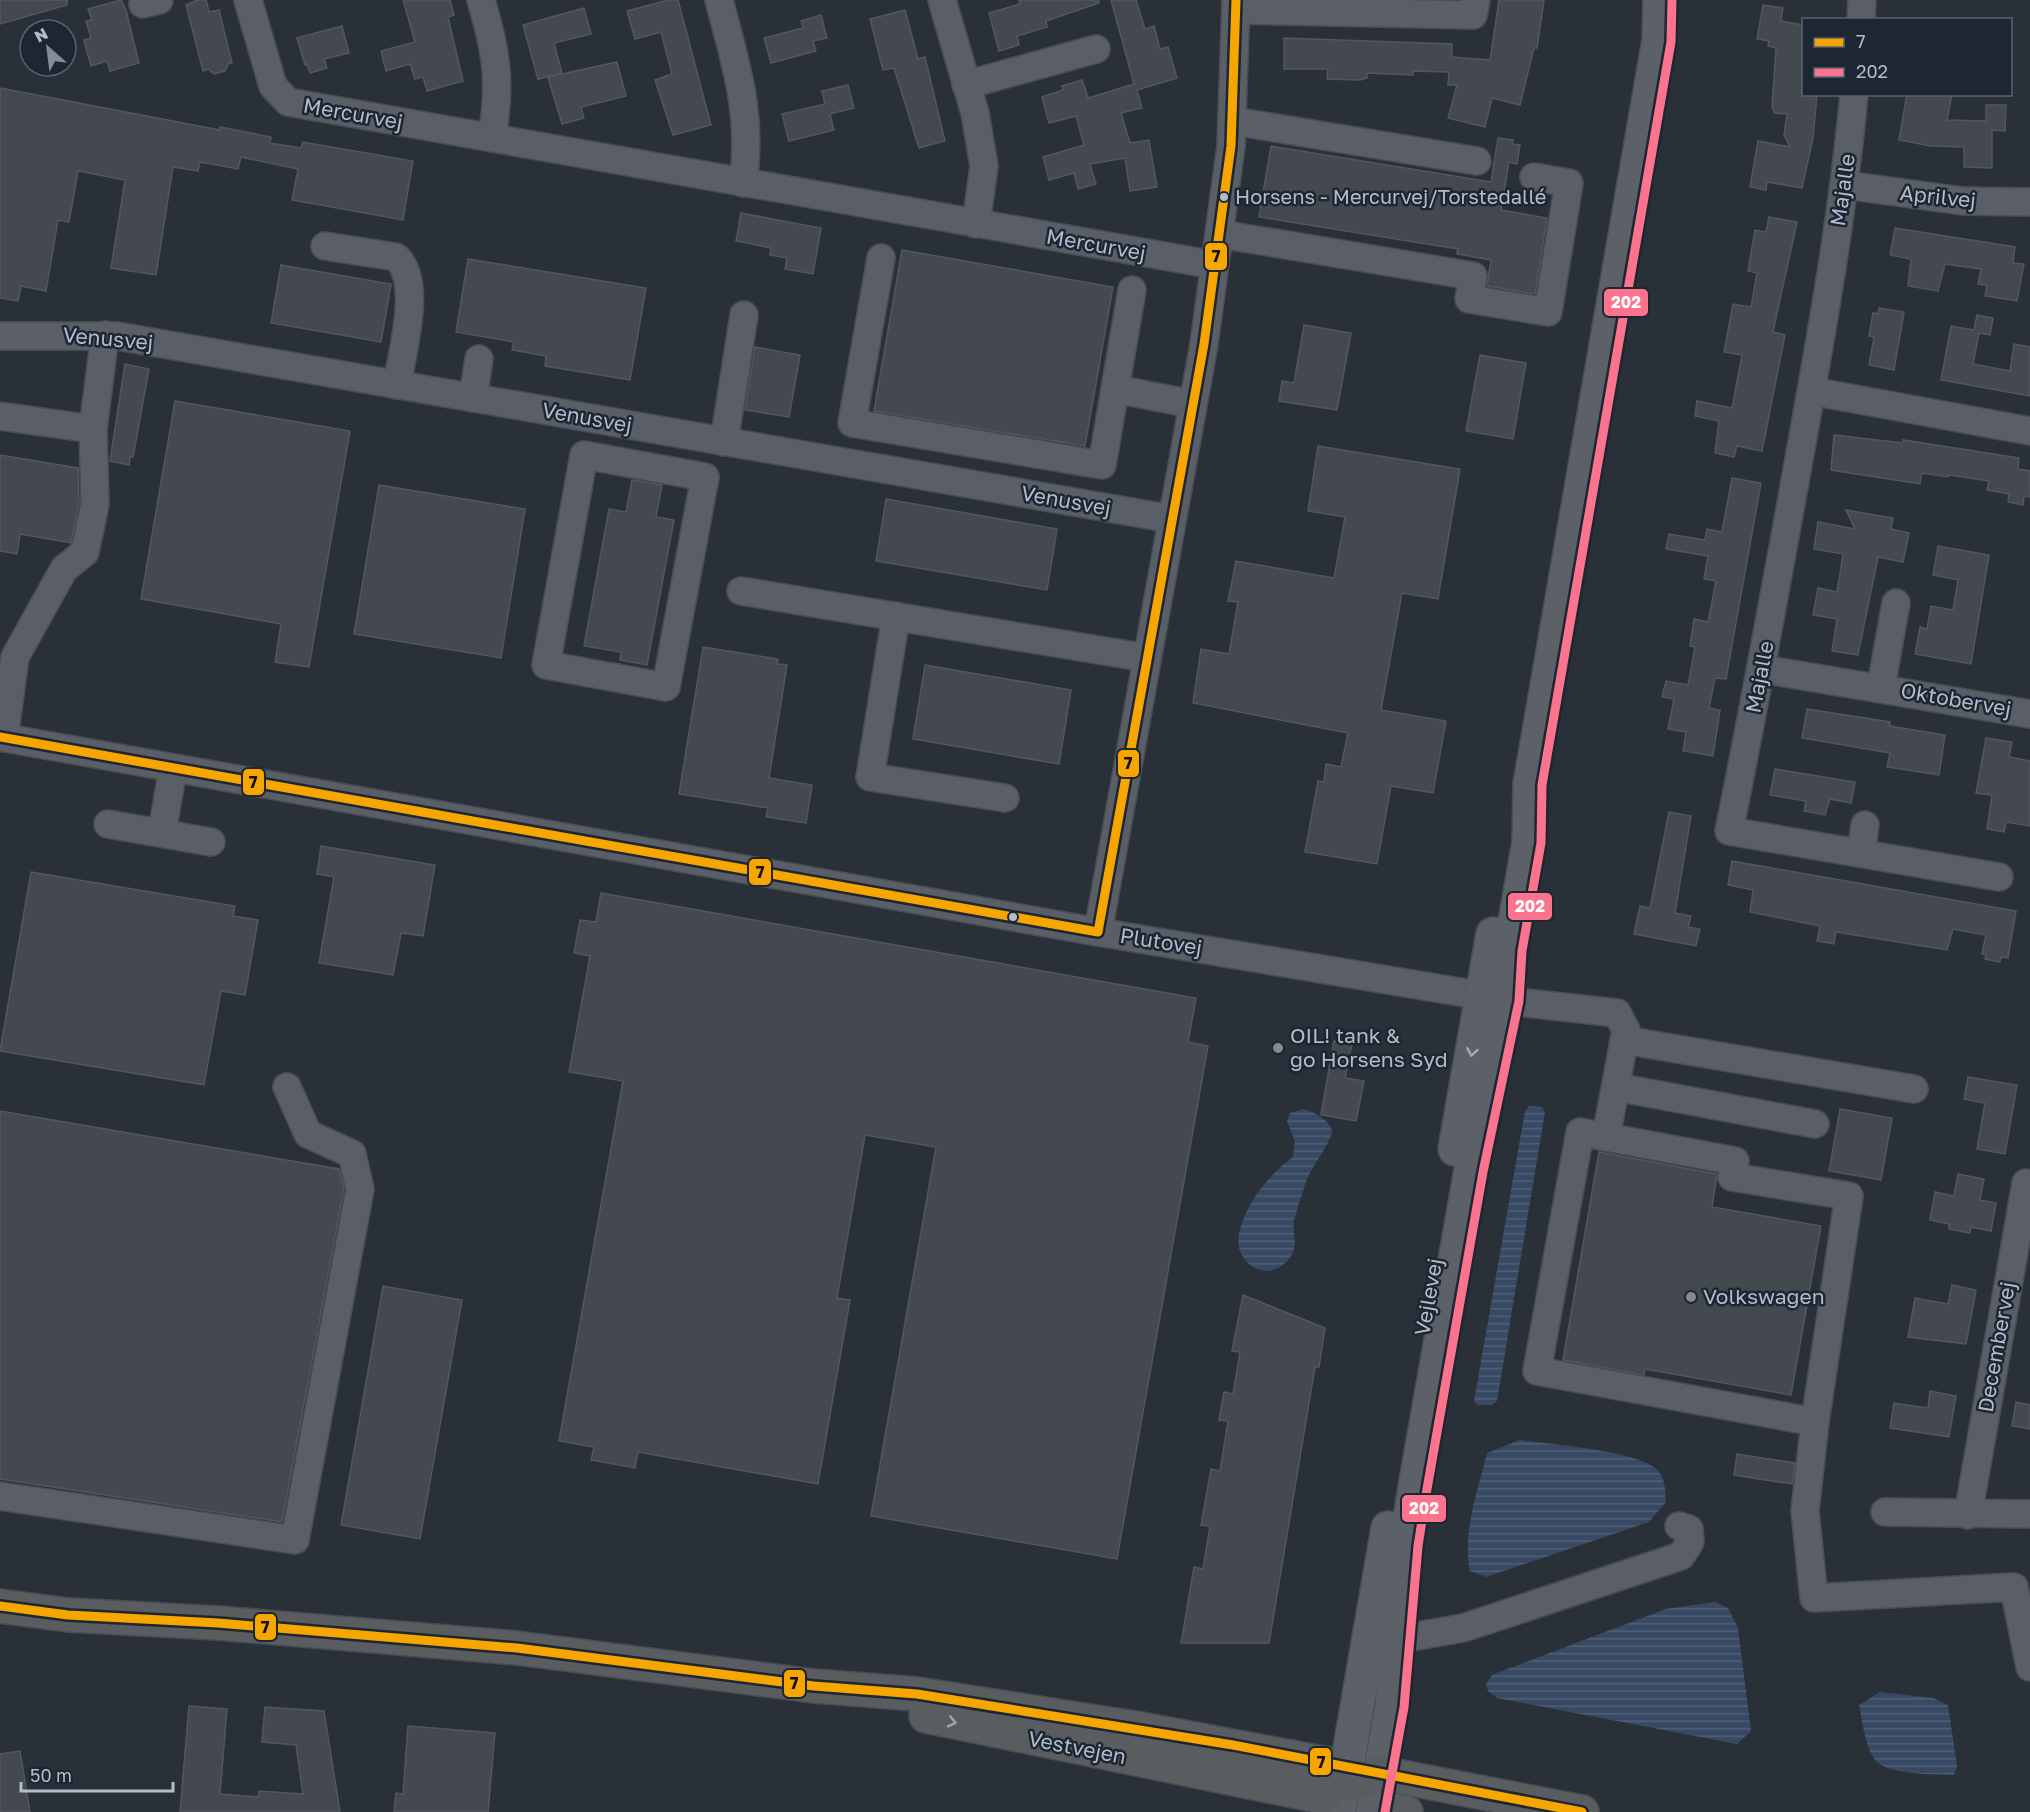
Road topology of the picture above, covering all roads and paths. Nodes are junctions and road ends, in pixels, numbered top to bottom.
1 (248, 0) edge
2 (481, 0) edge
3 (719, 0) edge
4 (942, 0) edge
5 (1476, 0) edge
6 (1660, 0) edge
7 (1673, 0) edge
8 (1862, 0) edge
9 (1236, 5) edge
10 (1861, 18) edge
11 (1659, 40) junction
12 (1096, 49) dead end
13 (966, 84) junction
14 (1854, 96) edge
15 (1233, 121) junction
16 (492, 138) junction
17 (1477, 161) dead end
18 (1534, 177) dead end
19 (743, 183) junction
20 (1845, 185) junction
21 (2030, 202) edge
22 (976, 224) junction
23 (1220, 234) junction
24 (325, 246) dead end
25 (881, 258) dead end
26 (1215, 266) junction
27 (1132, 290) dead end
28 (744, 315) dead end
29 (105, 335) junction
30 (0, 336) edge
31 (479, 359) dead end
32 (397, 385) junction
33 (1115, 389) junction
34 (1811, 391) junction
35 (473, 398) junction
36 (1193, 404) junction
37 (0, 416) edge
38 (93, 429) junction
39 (891, 429) junction
40 (660, 430) junction
41 (2030, 431) edge
42 (723, 442) junction
43 (1065, 459) junction
44 (654, 468) junction
45 (885, 470) junction
46 (1059, 500) junction
47 (1172, 519) junction
48 (741, 591) dead end
49 (1896, 603) dead end
50 (896, 616) junction
51 (1147, 658) junction
52 (1762, 669) junction
53 (1881, 687) junction
54 (2030, 714) edge
55 (2, 737) edge
56 (173, 768) junction
57 (1005, 798) dead end
58 (108, 824) dead end
59 (1865, 825) dead end
60 (162, 833) junction
61 (211, 842) dead end
62 (1861, 854) junction
63 (1999, 876) dead end
64 (1098, 932) junction
65 (1495, 997) junction
66 (1624, 1040) junction
67 (287, 1087) dead end
68 (1616, 1087) junction
69 (1914, 1089) dead end
70 (1815, 1124) dead end
71 (1606, 1137) junction
72 (2030, 1184) edge
73 (1815, 1422) junction
74 (0, 1496) edge
75 (1885, 1512) dead end
76 (2030, 1514) edge
77 (1968, 1515) junction
78 (1679, 1526) dead end
79 (0, 1606) edge
80 (68, 1615) junction
81 (0, 1620) edge
82 (1384, 1636) junction
83 (2030, 1667) edge
84 (814, 1686) junction
85 (1362, 1792) edge
86 (1516, 1812) edge
87 (1582, 1812) edge

1 - 16 street, Mercurvej
2 - 16 street
3 - 19 street
4 - 13 street
5 - 9 street
6 - 11 main road, Vejlevej
7 - 11 main road, Vejlevej
8 - 10 street
9 - 15 street
11 - 65 main road, Vejlevej
12 - 13 street
13 - 22 street
14 - 20 street, Majalle
15 - 17 street
15 - 23 street
16 - 19 street, Mercurvej
18 - 23 street
19 - 22 street, Mercurvej
20 - 21 street, Aprilvej
20 - 34 street, Majalle
22 - 26 street, Mercurvej
23 - 26 street
24 - 32 street
25 - 39 street
26 - 36 street
27 - 33 street
28 - 42 street
29 - 30 street, Venusvej
29 - 32 street, Venusvej
29 - 38 street
31 - 35 street
32 - 35 street, Venusvej
33 - 36 street
33 - 43 street
34 - 41 street
34 - 52 street, Majalle
35 - 40 street, Venusvej
36 - 47 street
37 - 38 street
38 - 55 street
39 - 43 street
39 - 45 street
40 - 42 street, Venusvej
40 - 44 street
42 - 45 street, Venusvej
43 - 46 street
44 - 44 street
45 - 46 street, Venusvej
46 - 47 street, Venusvej
47 - 51 street
48 - 50 street
49 - 53 street, Oktobervej
50 - 51 street
50 - 57 street
51 - 64 street
52 - 53 street, Oktobervej
52 - 62 street, Majalle
53 - 54 street, Oktobervej
55 - 56 street, Plutovej
56 - 60 street
56 - 64 street, Plutovej
58 - 60 street
59 - 62 street
60 - 61 street
62 - 63 street, Majalle
64 - 65 street, Plutovej
65 - 66 street, Plutovej
65 - 82 main road, Vejlevej
65 -> 82 main road, Vejlevej
66 - 68 street
66 - 69 street
67 - 74 street
68 - 70 street
68 - 71 street
71 - 73 street
71 - 73 street
72 - 77 street, Decembervej
73 - 83 street
75 - 77 street
76 - 77 street
78 - 82 street
79 - 80 highway, Vestvejen
80 - 81 highway, Vestvejen
80 - 84 highway, Vestvejen
82 - 85 main road, Vejlevej
84 -> 85 highway, Vestvejen
84 - 85 highway, Vestvejen
85 - 86 highway
85 - 87 highway

